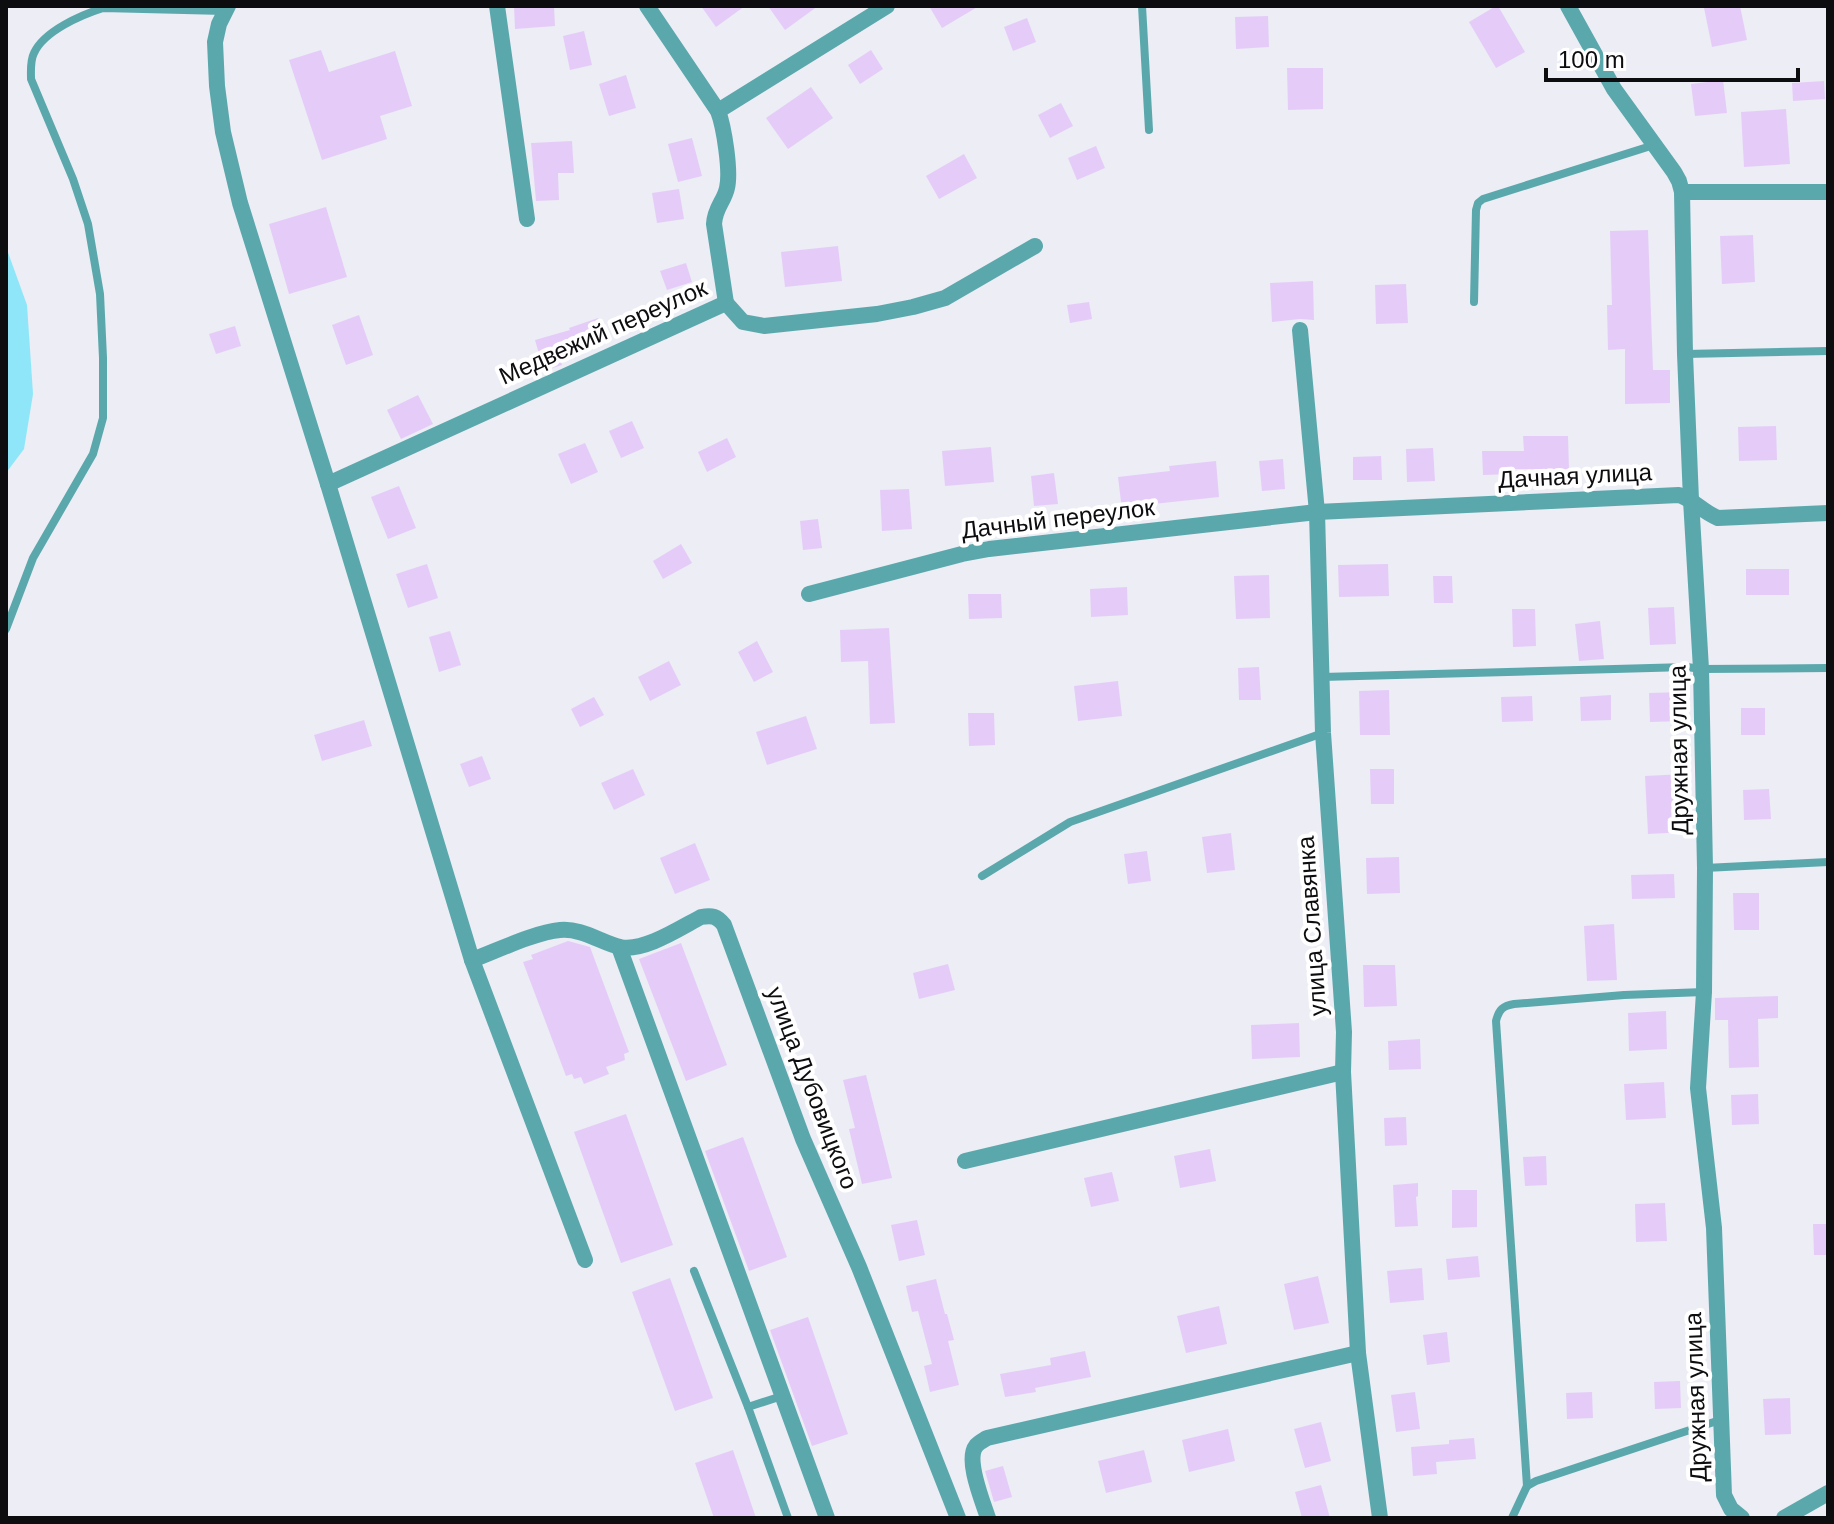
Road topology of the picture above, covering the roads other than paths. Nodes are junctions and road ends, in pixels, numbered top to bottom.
1 (497, 6) edge
2 (647, 6) edge
3 (887, 6) edge
4 (1142, 6) edge
5 (1568, 6) edge
6 (226, 8) edge
7 (718, 111) junction
8 (1149, 130) dead end
9 (1654, 145) junction
10 (1682, 192) junction
11 (1828, 192) edge
12 (527, 219) dead end
13 (1035, 246) dead end
14 (1474, 302) dead end
15 (726, 303) junction
16 (1300, 330) dead end
17 (1828, 351) edge
18 (1685, 354) junction
19 (328, 484) junction
20 (1691, 500) junction
21 (1317, 512) junction
22 (1828, 513) edge
23 (809, 594) dead end
24 (6, 629) edge
25 (1828, 668) edge
26 (1701, 669) junction
27 (1322, 677) junction
28 (1323, 733) junction
29 (1828, 862) edge
30 (1705, 868) junction
31 (982, 876) dead end
32 (619, 947) junction
33 (472, 960) junction
34 (1704, 992) junction
35 (1343, 1072) junction
36 (965, 1161) dead end
37 (585, 1260) dead end
38 (694, 1271) dead end
39 (1358, 1353) junction
40 (782, 1396) junction
41 (748, 1407) junction
42 (1720, 1420) junction
43 (1527, 1486) junction
44 (1828, 1493) edge
45 (788, 1518) edge
46 (827, 1518) edge
47 (958, 1518) edge
48 (988, 1518) edge
49 (1380, 1518) edge
50 (1512, 1518) edge
51 (1742, 1518) edge
52 (1784, 1518) edge

1 - 12 street
2 - 7 street
3 - 7 street
4 - 8 lane
5 - 9 street, Дружная улица
6 - 19 street
6 - 24 lane
7 - 15 street
9 - 10 street, Дружная улица
9 - 14 lane
10 - 11 street
10 - 18 street, Дружная улица
13 - 15 street, Медвежий переулок
15 - 19 street, Медвежий переулок
16 - 21 street, улица Славянка
17 - 18 lane
18 - 20 street, Дружная улица
19 - 33 street
20 - 21 street, Дачная улица
20 - 22 street, Дачная улица
20 - 26 street, Дружная улица
21 - 23 street, Дачный переулок
21 - 27 street, улица Славянка
25 - 26 lane
26 - 27 lane
26 - 30 street, Дружная улица
27 - 28 street, улица Славянка
28 - 31 lane
28 - 35 street, улица Славянка
29 - 30 lane
30 - 34 street, Дружная улица
32 - 33 street
32 - 40 street
32 - 47 street, улица Дубовицкого
33 - 37 street
34 - 42 street, Дружная улица
34 - 43 lane
35 - 36 street
35 - 39 street, улица Славянка
38 - 41 lane
39 - 48 street
39 - 49 street, улица Славянка
40 - 41 lane
40 - 46 street
41 - 45 lane
42 - 43 lane
42 - 51 street, Дружная улица
43 - 50 lane
44 - 52 street

